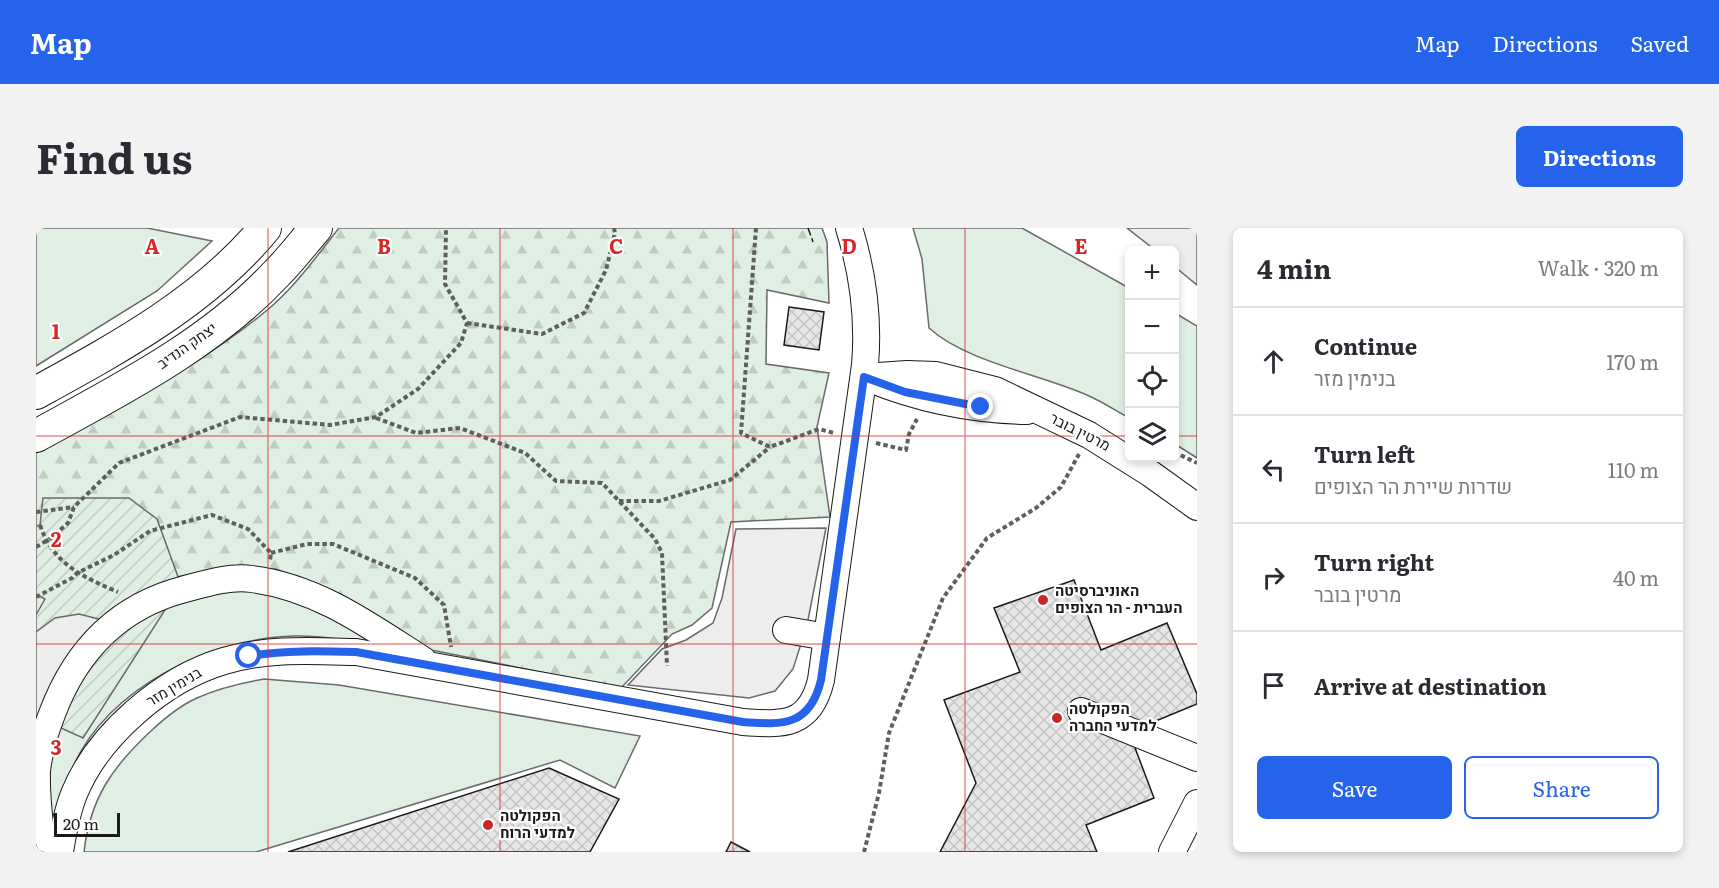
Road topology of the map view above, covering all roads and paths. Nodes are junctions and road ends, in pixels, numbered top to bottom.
1 (265, 228) edge
2 (316, 228) edge
3 (446, 228) edge
4 (614, 228) edge
5 (756, 228) edge
6 (849, 228) edge
7 (467, 322) junction
8 (864, 377) junction
9 (36, 393) edge
10 (376, 417) junction
11 (819, 429) dead end
12 (1089, 435) junction
13 (36, 436) edge
14 (770, 447) junction
15 (1179, 454) edge
16 (1197, 463) edge
17 (1151, 474) junction
18 (1197, 498) edge
19 (619, 501) junction
20 (74, 507) junction
21 (1197, 507) edge
22 (36, 512) edge
23 (40, 525) dead end
24 (45, 541) junction
25 (36, 547) edge
26 (271, 553) junction
27 (76, 573) junction
28 (266, 582) junction
29 (36, 597) edge
30 (150, 602) junction
31 (786, 630) dead end
32 (826, 637) junction
33 (667, 666) dead end
34 (445, 670) junction
35 (1081, 711) dead end
36 (1197, 758) edge
37 (1197, 803) edge
38 (44, 852) edge
39 (60, 852) edge
40 (864, 852) edge
41 (1172, 852) edge

1 - 9 main road
2 - 13 main road, יצחק הנדיב
3 - 7 path
4 - 7 path
5 - 14 path
6 - 8 street
7 - 10 path
8 - 12 street, מרטין בובר
8 - 32 street
10 - 19 path
10 - 20 path
11 - 14 path
12 - 17 street, מרטין בובר
12 - 40 path
14 - 19 path
15 - 16 path
17 - 18 street, מרטין בובר
17 - 21 street, מרטין בובר
19 - 33 path
20 - 22 path
20 - 24 path
23 - 24 path
24 - 25 path
24 - 27 path
26 - 27 path
26 - 28 path
26 - 34 path
27 - 29 path
27 - 30 path
28 - 30 street
28 - 34 street
30 - 38 street
31 - 32 street
32 - 34 street, בנימין מזר
34 - 39 street, בנימין מזר
35 - 36 street
37 - 41 street

